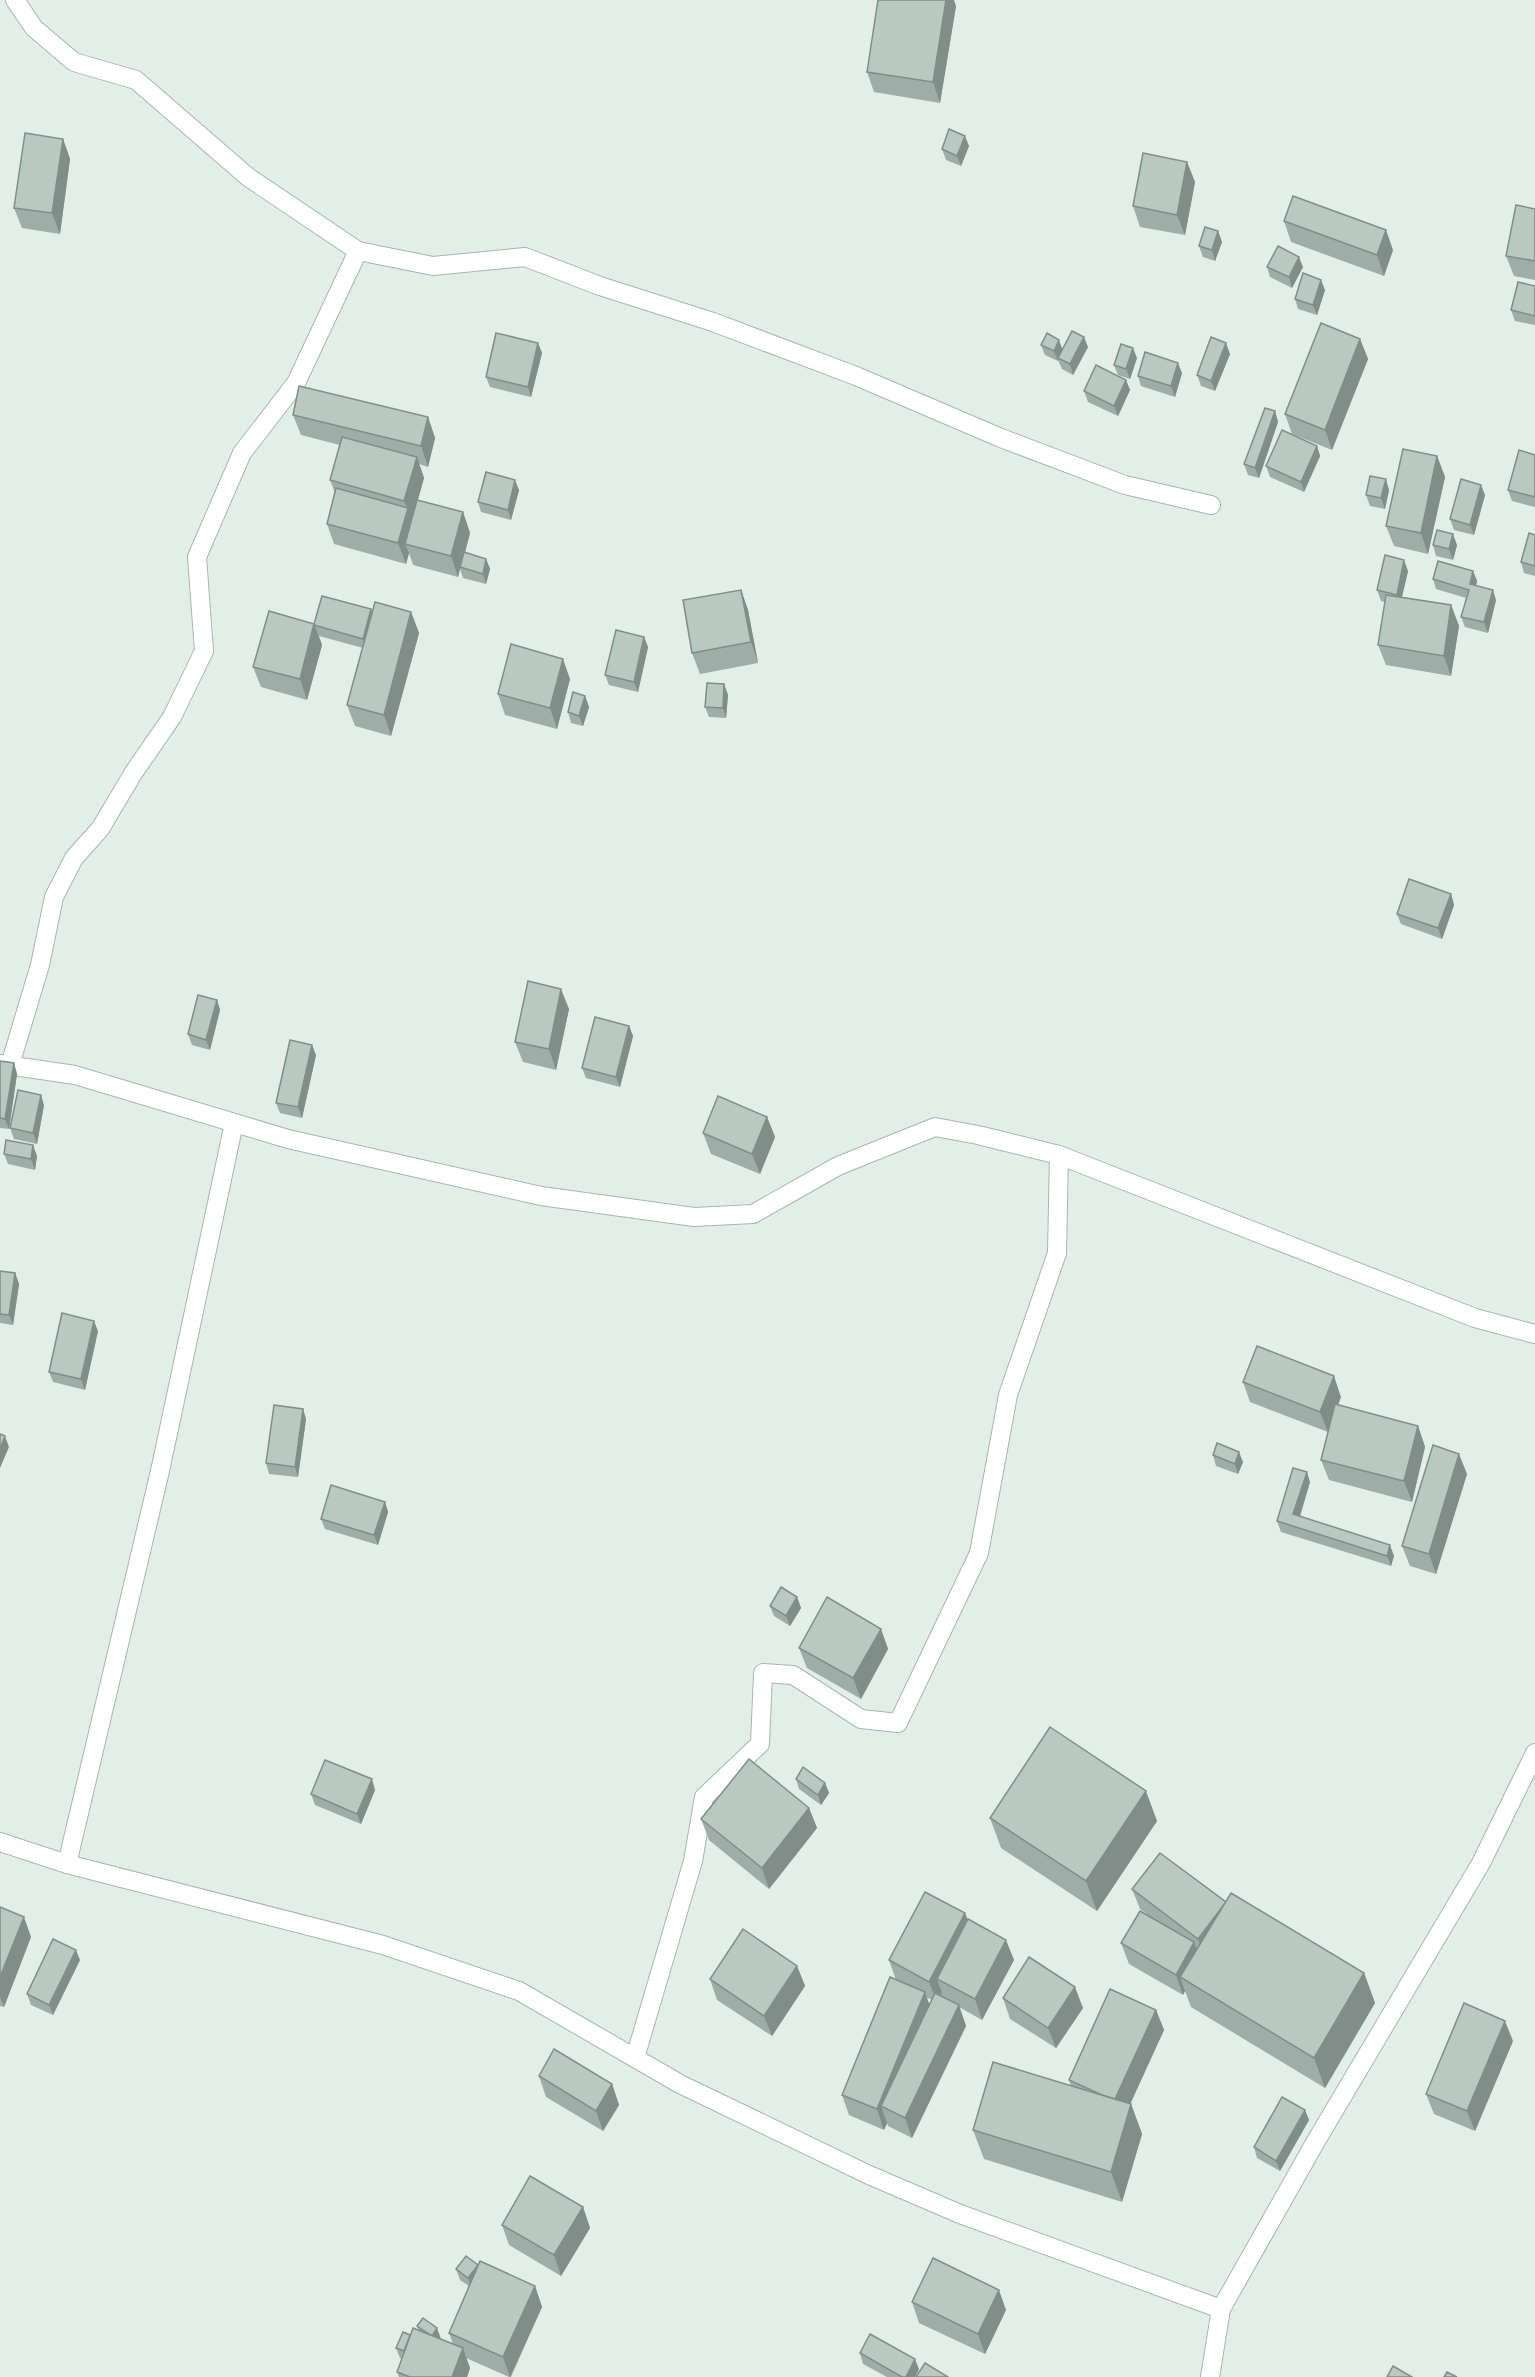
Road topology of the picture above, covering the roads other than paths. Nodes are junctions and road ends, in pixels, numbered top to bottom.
1 (15, 0) edge
2 (358, 251) junction
3 (1211, 505) dead end
4 (5, 1065) edge
5 (234, 1123) junction
6 (1059, 1155) junction
7 (1535, 1334) edge
8 (1535, 1753) edge
9 (0, 1842) edge
10 (67, 1864) junction
11 (634, 2058) junction
12 (1221, 2309) junction
13 (1210, 2377) edge

1 - 2 street
2 - 3 street
2 - 4 street
4 - 5 street
5 - 6 street
5 - 10 street
6 - 7 street
6 - 11 street
8 - 12 street
9 - 10 street
10 - 11 street
11 - 12 street
12 - 13 street

